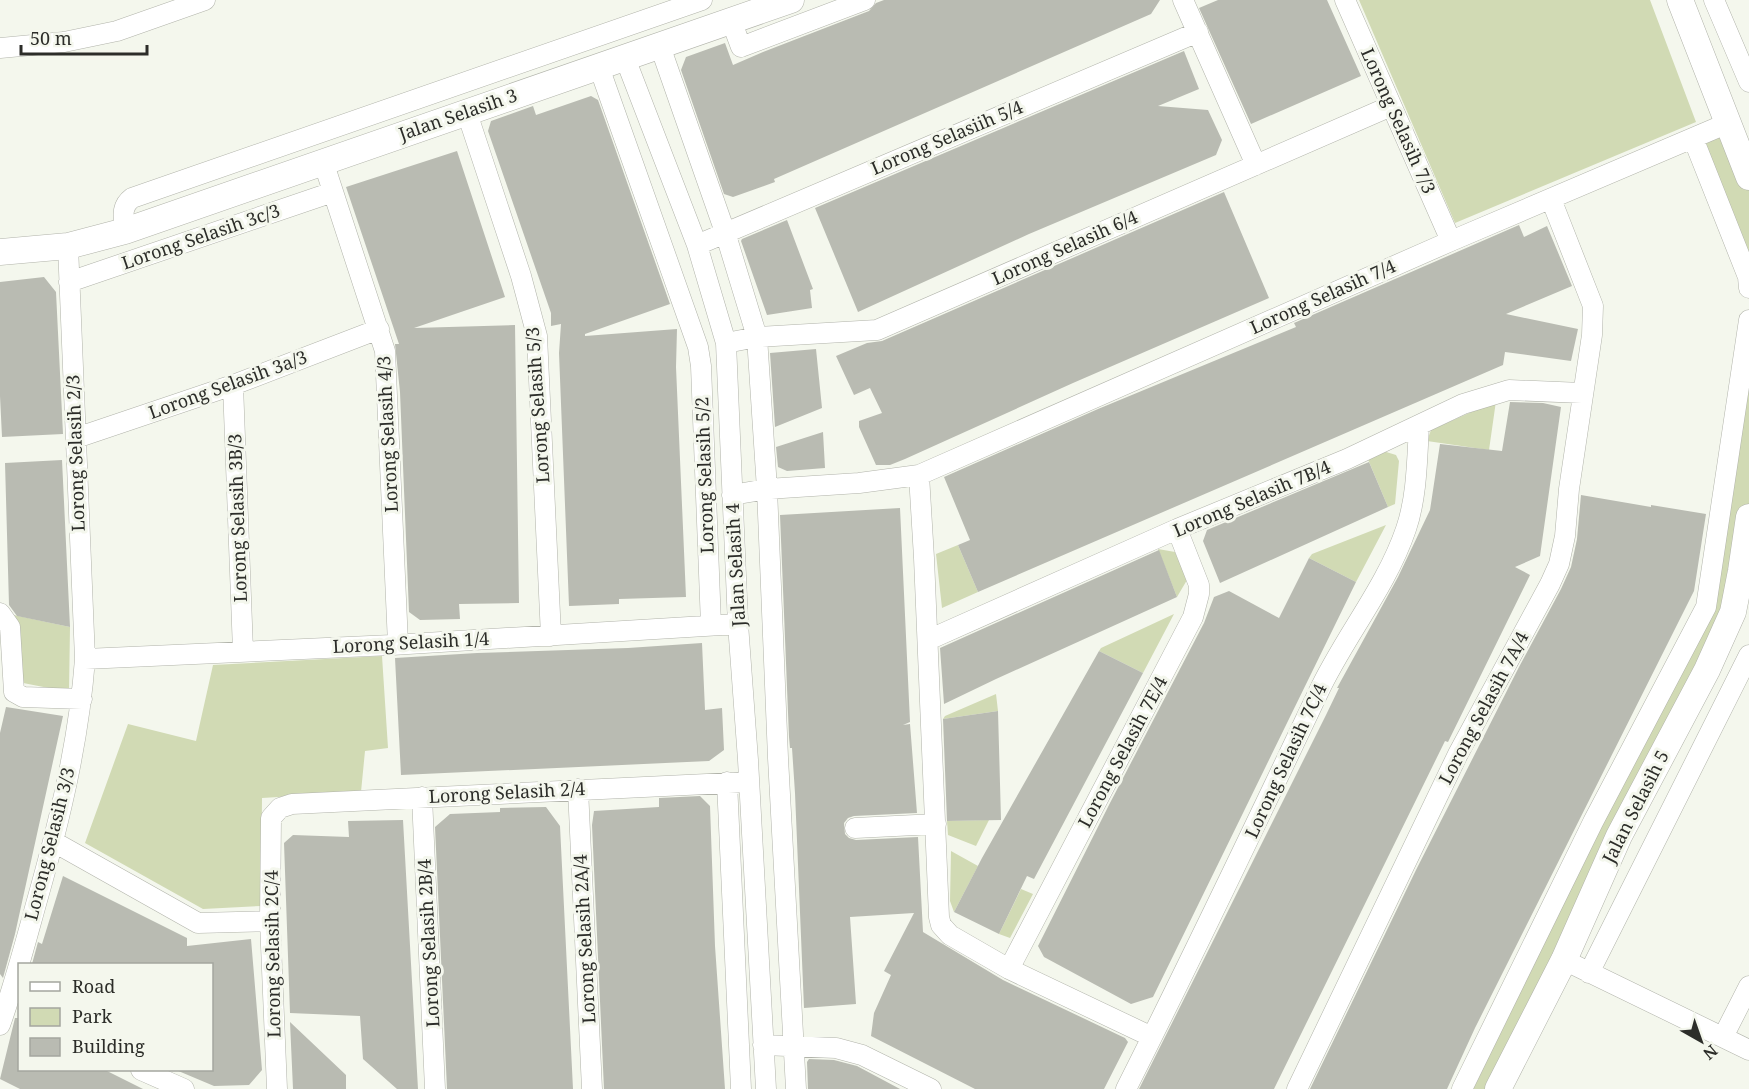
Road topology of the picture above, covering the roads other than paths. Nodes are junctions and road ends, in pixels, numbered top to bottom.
1 (205, 0) edge
2 (702, 0) edge
3 (791, 0) edge
4 (865, 0) edge
5 (1183, 0) edge
6 (1345, 0) edge
7 (1680, 0) edge
8 (1714, 0) edge
9 (731, 20) junction
10 (1197, 32) junction
11 (660, 46) junction
12 (0, 48) edge
13 (625, 58) junction
14 (599, 67) junction
15 (1749, 82) edge
16 (1391, 106) junction
17 (467, 113) junction
18 (1728, 123) junction
19 (1693, 138) junction
20 (323, 161) junction
21 (1256, 165) junction
22 (1749, 177) edge
23 (333, 192) junction
24 (1551, 199) junction
25 (125, 231) junction
26 (725, 232) junction
27 (1451, 241) junction
28 (697, 245) junction
29 (68, 246) junction
30 (0, 252) edge
31 (69, 282) junction
32 (1749, 288) edge
33 (1749, 320) edge
34 (379, 329) junction
35 (757, 337) junction
36 (726, 343) junction
37 (233, 385) junction
38 (1582, 393) junction
39 (1419, 426) junction
40 (76, 438) junction
41 (919, 475) junction
42 (767, 489) junction
43 (732, 495) junction
44 (1749, 517) edge
45 (1177, 530) junction
46 (0, 613) edge
47 (738, 624) junction
48 (711, 625) junction
49 (551, 636) junction
50 (928, 640) junction
51 (398, 644) junction
52 (243, 651) junction
53 (1749, 655) edge
54 (85, 659) junction
55 (82, 699) junction
56 (778, 758) junction
57 (748, 760) junction
58 (727, 782) junction
59 (749, 782) junction
60 (578, 789) junction
61 (422, 797) junction
62 (271, 818) joint
63 (936, 824) junction
64 (855, 828) dead end
65 (54, 842) junction
66 (270, 921) junction
67 (1564, 960) junction
68 (22, 963) edge
69 (1009, 969) junction
70 (1589, 973) junction
71 (18, 978) edge
72 (1749, 986) edge
73 (8, 1016) edge
74 (1723, 1037) junction
75 (1152, 1038) junction
76 (763, 1045) junction
77 (794, 1045) junction
78 (1749, 1050) edge
79 (143, 1071) edge
80 (184, 1089) edge
81 (277, 1089) edge
82 (435, 1089) edge
83 (592, 1089) edge
84 (741, 1089) edge
85 (766, 1089) edge
86 (796, 1089) edge
87 (931, 1089) edge
88 (1126, 1089) edge
89 (1297, 1089) edge
90 (1462, 1089) edge
91 (1498, 1089) edge

1 - 12 street
2 - 25 street, Jalan Selasih 3
3 - 9 street, Jalan Selasih 3
4 - 9 street
5 - 10 street
6 - 16 street, Lorong Selasih 7/3
7 - 18 street
8 - 15 street
9 - 11 street, Jalan Selasih 3
10 - 21 street
10 - 26 street, Lorong Selasiih 5/4
11 - 13 street, Jalan Selasih 3
11 - 26 street
13 - 14 street, Jalan Selasih 3
13 - 28 street, Jalan Selasih 4
14 - 17 street, Jalan Selasih 3
14 - 48 street, Lorong Selasih 5/2
16 - 21 street, Lorong Selasih 6/4
16 - 27 street, Lorong Selasih 7/3
17 - 20 street, Jalan Selasih 3
17 - 49 street, Lorong Selasih 5/3
18 - 19 street, Lorong Selasih 7/4
18 - 22 street
19 - 24 street, Lorong Selasih 7/4
19 - 32 street
20 - 23 street, Lorong Selasih 4/3
20 - 25 street, Jalan Selasih 3
21 - 35 street, Lorong Selasih 6/4
23 - 31 street, Lorong Selasih 3c/3
23 - 34 street, Lorong Selasih 4/3
24 - 27 street, Lorong Selasih 7/4
24 - 38 street, Lorong Selasih 7A/4
25 - 29 street, Jalan Selasih 3
26 - 28 street, Lorong Selasiih 5/4
26 - 35 street
27 - 41 street, Lorong Selasih 7/4
28 - 36 street, Jalan Selasih 4
29 - 30 street, Jalan Selasih 3
29 - 31 street, Lorong Selasih 2/3
31 - 40 street, Lorong Selasih 2/3
33 - 90 street
34 - 37 street, Lorong Selasih 3a/3
34 - 51 street, Lorong Selasih 4/3
35 - 36 street, Lorong Selasih 6/4
35 - 42 street
36 - 43 street, Jalan Selasih 4
37 - 40 street, Lorong Selasih 3a/3
37 - 52 street, Lorong Selasih 3B/3
38 - 39 street, Lorong Selasih 7B/4
38 - 89 street, Lorong Selasih 7A/4
39 - 45 street, Lorong Selasih 7B/4
39 - 75 street, Lorong Selasih 7C/4
40 - 54 street, Lorong Selasih 2/3
41 - 42 street, Lorong Selasih 7/4
41 - 50 street
42 - 43 street, Lorong Selasih 7/4
42 - 56 street
43 - 47 street, Jalan Selasih 4
44 - 67 street, Jalan Selasih 5
45 - 50 street, Lorong Selasih 7B/4
45 - 69 street, Lorong Selasih 7E/4
46 - 55 street
47 - 48 street, Lorong Selasih 1/4
47 - 57 street, Jalan Selasih 4
48 - 49 street, Lorong Selasih 1/4
49 - 51 street, Lorong Selasih 1/4
50 - 63 street
51 - 52 street, Lorong Selasih 1/4
52 - 54 street, Lorong Selasih 1/4
53 - 70 street, Jalan Selasih 5
54 - 55 street, Lorong Selasih 3/3
55 - 65 street, Lorong Selasih 3/3
56 - 57 street
56 - 77 street
57 - 59 street, Jalan Selasih 4
58 - 59 street, Lorong Selasih 2/4
58 - 60 street, Lorong Selasih 2/4
58 - 84 street
59 - 76 street, Jalan Selasih 4
60 - 61 street, Lorong Selasih 2/4
60 - 83 street, Lorong Selasih 2A/4
61 - 62 street, Lorong Selasih 2/4
61 - 82 street, Lorong Selasih 2B/4
62 - 66 street, Lorong Selasih 2C/4
63 - 64 street
63 - 69 street
65 - 66 street
65 - 68 street, Lorong Selasih 3/3
66 - 81 street, Lorong Selasih 2C/4
67 - 70 street
67 - 91 street, Jalan Selasih 5
69 - 75 street
70 - 74 street
71 - 73 street, Lorong Selasih 3/3
72 - 74 street
74 - 78 street
75 - 88 street, Lorong Selasih 7C/4
76 - 77 street
76 - 85 street, Jalan Selasih 4
77 - 86 street
77 - 87 street
79 - 80 street

